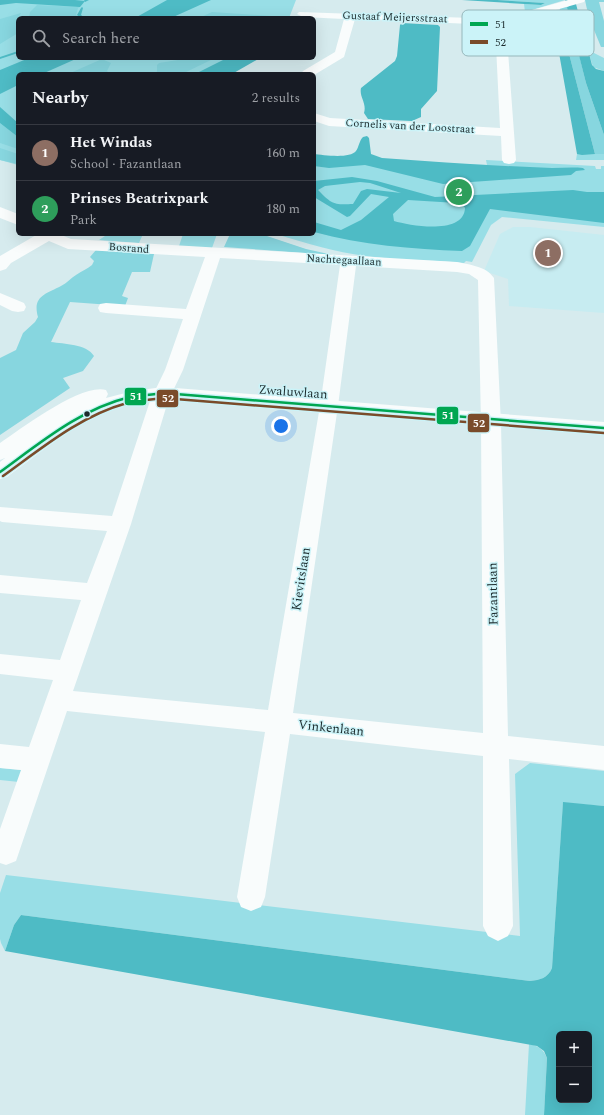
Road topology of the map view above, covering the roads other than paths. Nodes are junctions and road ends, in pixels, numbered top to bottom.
1 (573, 2) edge
2 (544, 10) edge
3 (303, 14) dead end
4 (350, 16) junction
5 (462, 20) edge
6 (502, 56) edge
7 (310, 72) edge
8 (316, 118) edge
9 (506, 132) junction
10 (509, 160) dead end
11 (0, 212) edge
12 (16, 219) edge
13 (46, 236) edge
14 (50, 236) edge
15 (214, 253) junction
16 (349, 261) junction
17 (0, 266) edge
18 (474, 270) joint
19 (0, 298) edge
20 (18, 307) dead end
21 (106, 308) dead end
22 (193, 315) junction
23 (165, 388) junction
24 (330, 400) junction
25 (490, 412) junction
26 (604, 415) edge
27 (604, 428) edge
28 (0, 453) edge
29 (0, 472) edge
30 (2, 514) dead end
31 (120, 524) junction
32 (0, 584) edge
33 (95, 592) junction
34 (0, 664) edge
35 (68, 671) junction
36 (58, 700) junction
37 (278, 722) junction
38 (495, 745) junction
39 (0, 756) edge
40 (604, 758) edge
41 (37, 760) junction
42 (6, 852) dead end
43 (251, 897) dead end
44 (498, 926) dead end

1 - 2 street, Gustaaf Meijersstraat
3 - 4 street, Gustaaf Meijersstraat
4 - 5 street, Gustaaf Meijersstraat
4 - 7 street
6 - 9 street
8 - 9 street, Cornelis van der Loostraat
9 - 10 street
11 - 12 street
13 - 17 street
14 - 15 street, Bosrand
15 - 16 street, Nachtegaallaan
15 - 22 street
16 - 18 street, Nachtegaallaan
16 - 24 street, Kievitslaan
18 - 25 street, Fazantlaan
19 - 20 street
21 - 22 street
22 - 23 street
23 - 24 street, Zwaluwlaan
23 - 28 street, Zwaluwlaan
23 - 29 street, Zwaluwlaan
23 - 31 street
24 - 25 street, Zwaluwlaan
24 - 37 street, Kievitslaan
25 - 26 street, Zwaluwlaan
25 - 27 street, Zwaluwlaan
25 - 38 street, Fazantlaan
30 - 31 street
31 - 33 street
32 - 33 street
33 - 35 street
34 - 35 street
35 - 36 street
36 - 37 street, Vinkenlaan
36 - 41 street
37 - 38 street, Vinkenlaan
37 - 43 street, Kievitslaan
38 - 40 street, Vinkenlaan
38 - 44 street, Fazantlaan
39 - 41 street
41 - 42 street

